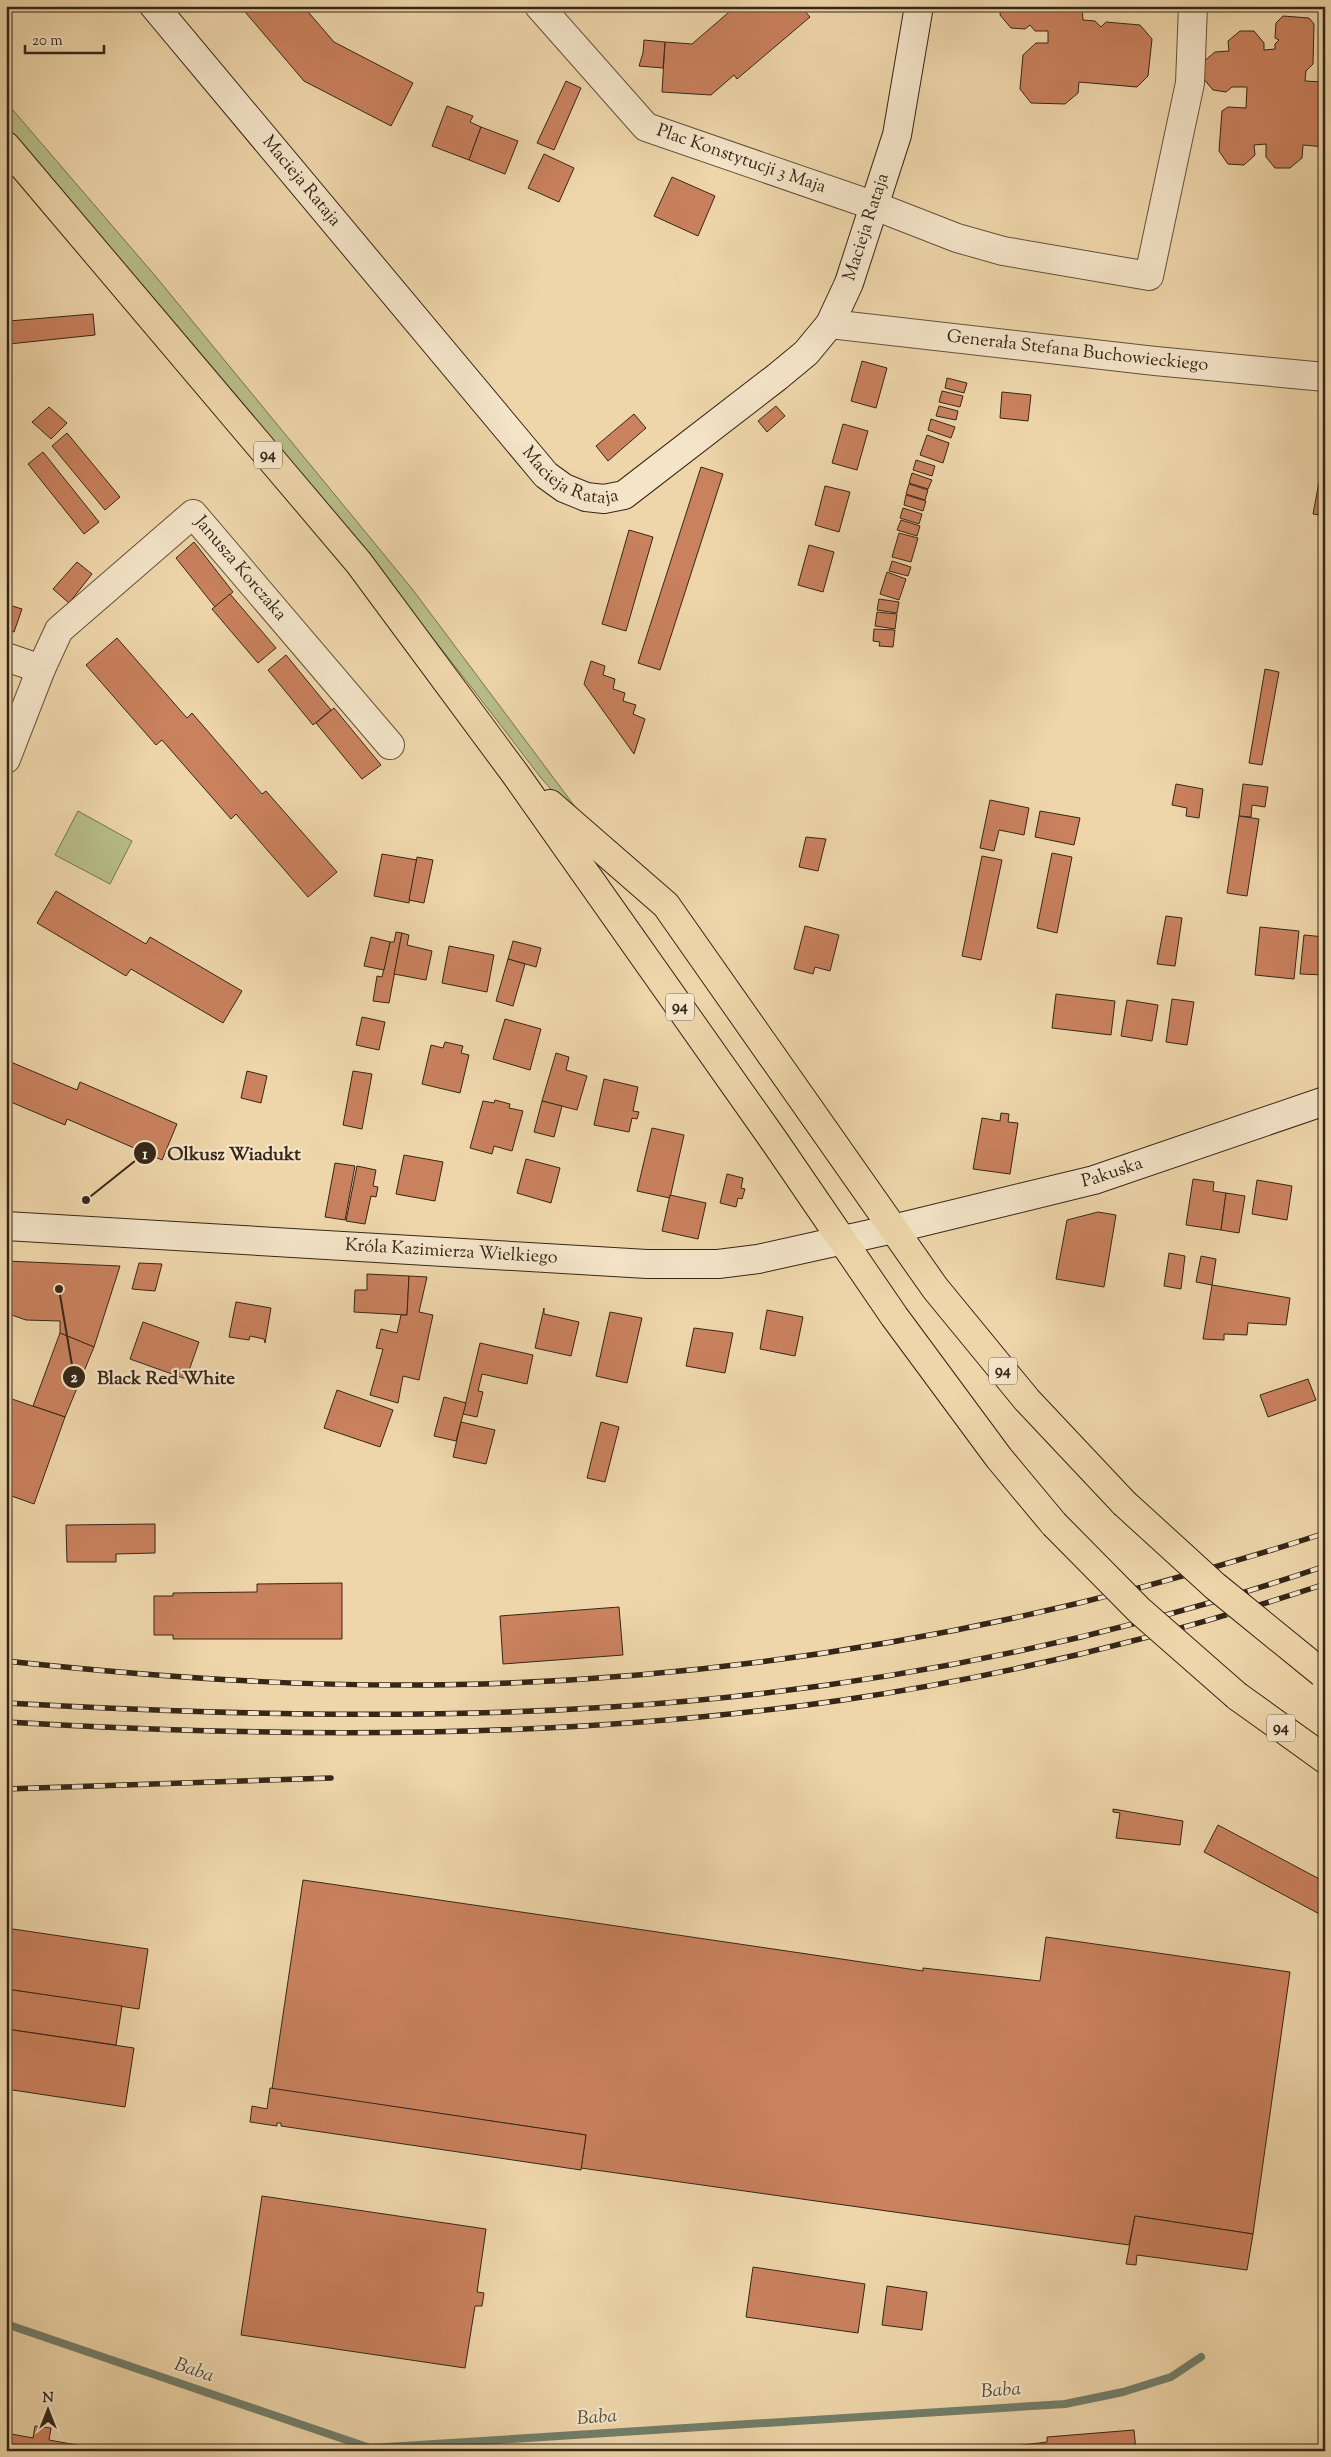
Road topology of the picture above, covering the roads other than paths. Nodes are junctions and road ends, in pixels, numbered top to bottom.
1 (154, 6) edge
2 (539, 6) edge
3 (919, 6) edge
4 (1194, 6) edge
5 (6, 146) edge
6 (875, 206) junction
7 (830, 324) junction
8 (1325, 377) edge
9 (6, 656) edge
10 (41, 669) junction
11 (390, 745) dead end
12 (6, 759) edge
13 (516, 775) junction
14 (1325, 1101) edge
15 (6, 1226) edge
16 (893, 1229) junction
17 (843, 1240) junction
18 (1323, 1674) edge
19 (1325, 1759) edge

1 - 7 street, Macieja Rataja
2 - 6 street, Plac Konstytucji 3 Maja
3 - 6 street, Macieja Rataja
4 - 6 street, Plac Konstytucji 3 Maja
5 - 13 main road, 94
6 - 7 street, Macieja Rataja
7 - 8 street, Generała Stefana Buchowieckiego
9 - 10 street
10 - 11 street, Janusza Korczaka
10 - 12 street, Janusza Korczaka
13 - 16 main road, 94
13 - 17 main road, 94
14 - 16 street, Pakuska
15 - 17 street, Króla Kazimierza Wielkiego
16 - 17 street, Króla Kazimierza Wielkiego
16 - 18 main road, 94, bridge
17 - 19 main road, 94, bridge

